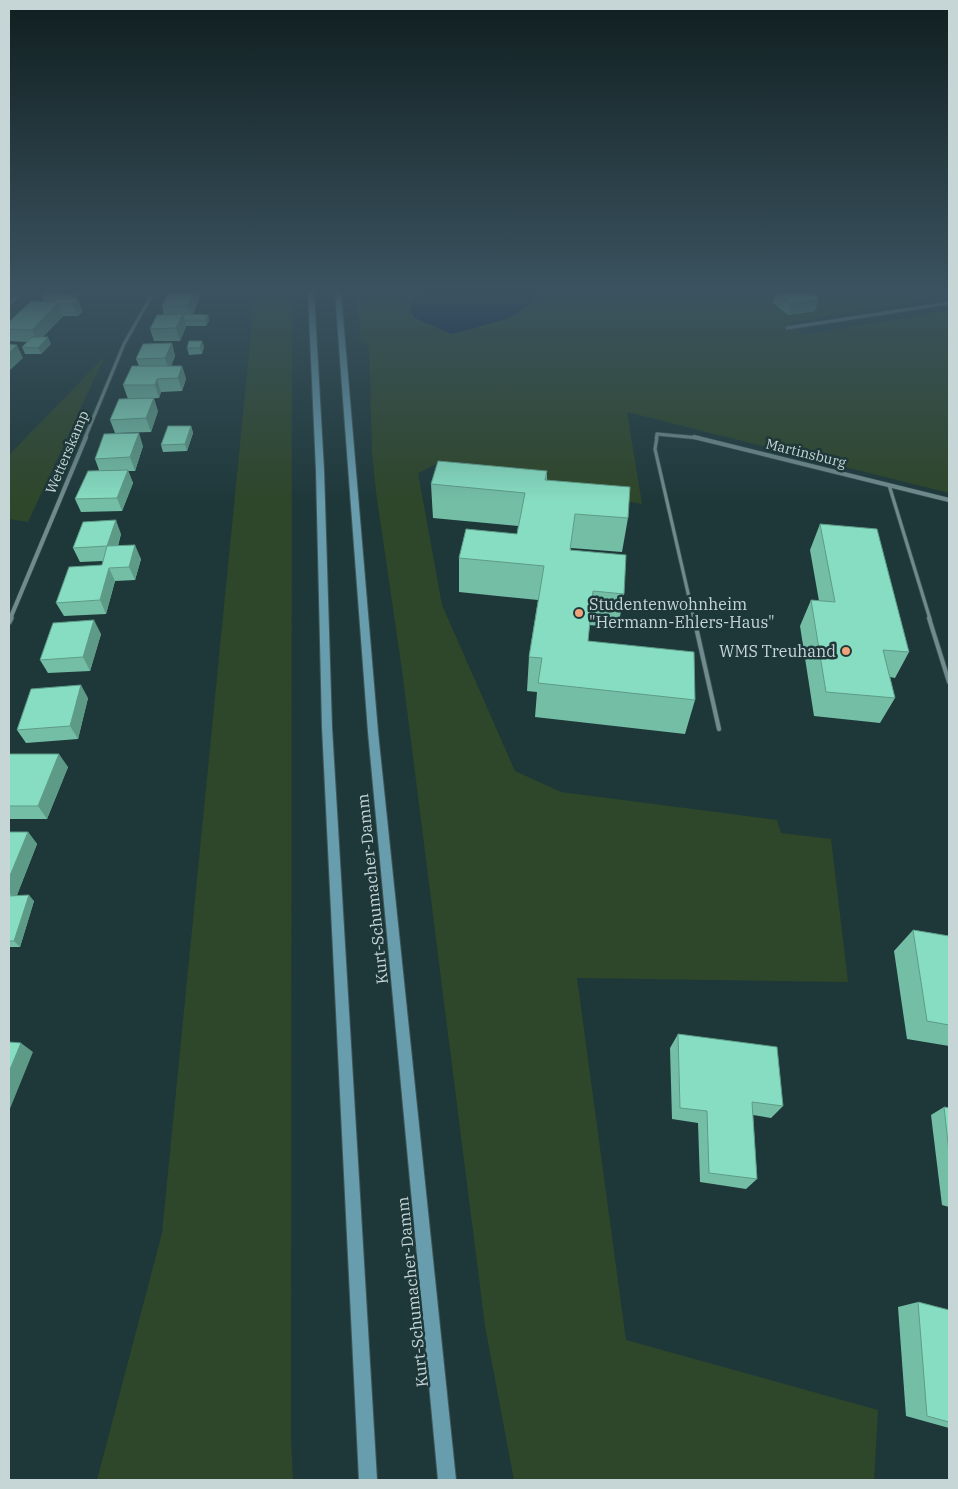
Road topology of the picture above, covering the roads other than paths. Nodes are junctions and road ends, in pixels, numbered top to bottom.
1 (116, 362) edge
2 (315, 362) edge
3 (344, 362) edge
4 (657, 434) joint
5 (889, 485) junction
6 (949, 500) edge
7 (9, 622) edge
8 (949, 682) edge
9 (719, 729) dead end
10 (368, 1480) edge
11 (447, 1480) edge

1 - 7 street, Wetterskamp
2 - 10 main road, Kurt-Schumacher-Damm
3 - 11 main road, Kurt-Schumacher-Damm
4 - 5 street, Martinsburg
4 - 9 lane
5 - 6 street, Martinsburg
5 - 8 lane

